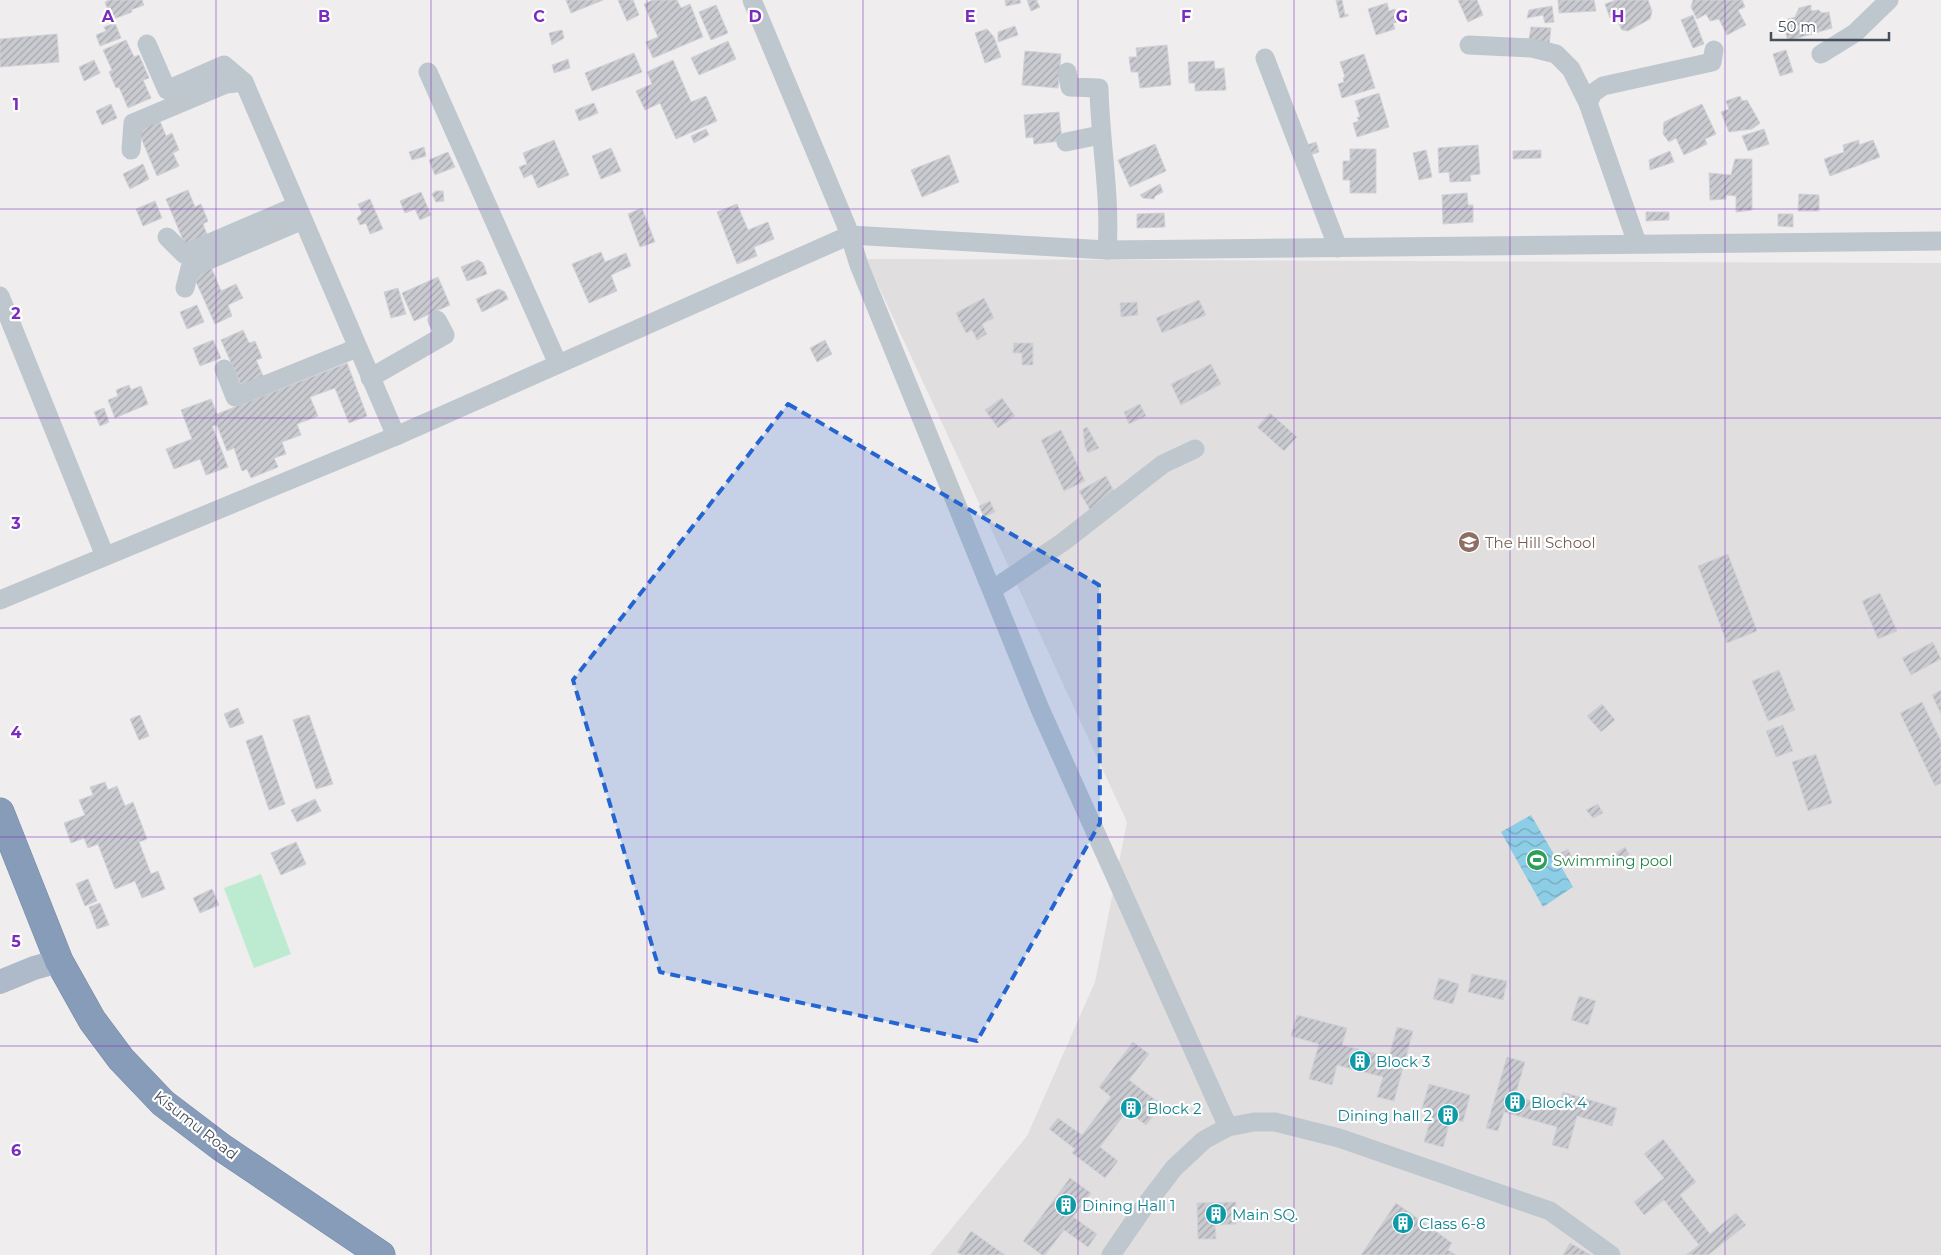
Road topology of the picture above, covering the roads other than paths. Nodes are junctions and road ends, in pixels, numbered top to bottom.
1 (752, 0) edge
2 (1889, 0) edge
3 (147, 44) dead end
4 (1469, 45) dead end
5 (1714, 50) dead end
6 (1821, 54) dead end
7 (1265, 58) dead end
8 (428, 72) dead end
9 (1067, 72) dead end
10 (244, 82) junction
11 (1588, 103) junction
12 (1100, 135) junction
13 (1066, 142) dead end
14 (132, 150) dead end
15 (300, 213) junction
16 (850, 235) junction
17 (167, 237) dead end
18 (1941, 241) edge
19 (1637, 244) junction
20 (1338, 248) junction
21 (1107, 250) junction
22 (185, 288) dead end
23 (0, 296) edge
24 (438, 320) dead end
25 (357, 348) junction
26 (558, 364) junction
27 (224, 369) dead end
28 (370, 378) junction
29 (396, 436) junction
30 (1195, 449) dead end
31 (105, 556) junction
32 (992, 590) junction
33 (0, 600) edge
34 (0, 812) edge
35 (59, 961) junction
36 (0, 982) edge
37 (1228, 1127) junction
38 (381, 1255) edge
39 (1111, 1255) edge
40 (1611, 1255) edge

1 - 16 street
2 - 6 street
3 - 10 street
4 - 11 street
5 - 11 street
7 - 20 street
8 - 26 street
9 - 12 street
10 - 14 street
10 - 15 street
11 - 19 street
12 - 13 street
12 - 21 street
15 - 17 street
15 - 22 street
15 - 25 street
16 - 21 street
16 - 26 street
16 - 32 street
18 - 19 street
19 - 20 street
20 - 21 street
23 - 31 street
24 - 28 street
25 - 27 street
25 - 28 street
26 - 29 street
28 - 29 street
29 - 31 street
30 - 32 street
31 - 33 street
32 - 37 street
34 - 35 highway, Kisumu Road
35 - 36 main road
35 - 38 highway, Kisumu Road
37 - 39 street
37 - 40 street

